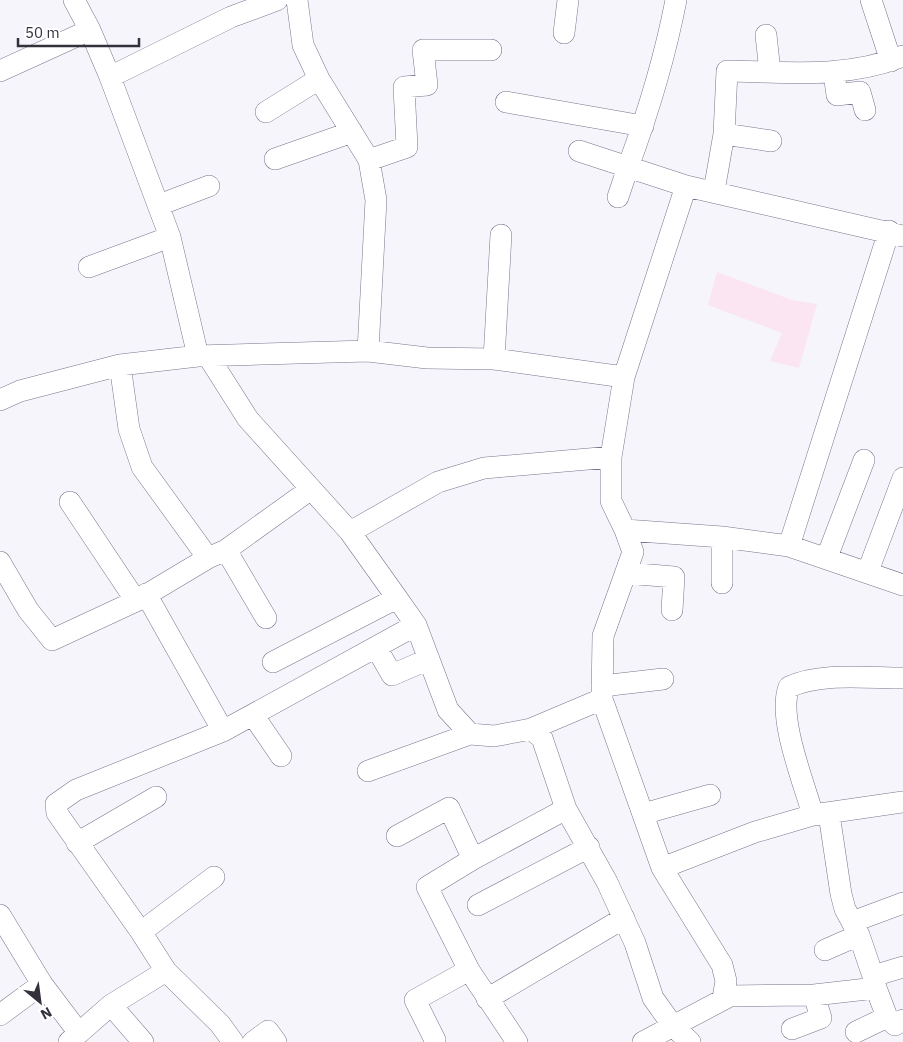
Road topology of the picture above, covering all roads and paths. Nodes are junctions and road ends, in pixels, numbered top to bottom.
1 (74, 0) edge
2 (277, 0) edge
3 (297, 0) edge
4 (568, 0) edge
5 (676, 0) edge
6 (872, 0) edge
7 (90, 30) junction
8 (564, 33) dead end
9 (766, 35) dead end
10 (491, 50) dead end
11 (897, 59) edge
12 (0, 71) edge
13 (770, 72) junction
14 (834, 73) junction
15 (110, 77) junction
16 (319, 79) junction
17 (506, 102) dead end
18 (865, 110) dead end
19 (266, 112) dead end
20 (644, 126) junction
21 (352, 132) junction
22 (724, 134) junction
23 (772, 141) dead end
24 (579, 151) dead end
25 (275, 158) dead end
26 (370, 160) junction
27 (628, 167) junction
28 (209, 186) dead end
29 (686, 186) junction
30 (714, 191) junction
31 (618, 197) dead end
32 (159, 205) junction
33 (896, 233) edge
34 (501, 235) dead end
35 (170, 237) junction
36 (89, 267) dead end
37 (368, 351) junction
38 (203, 356) junction
39 (494, 359) junction
40 (120, 365) junction
41 (624, 377) junction
42 (0, 400) edge
43 (611, 457) junction
44 (864, 460) dead end
45 (903, 478) edge
46 (310, 489) junction
47 (70, 502) dead end
48 (625, 530) junction
49 (350, 532) junction
50 (722, 537) junction
51 (789, 546) junction
52 (217, 554) junction
53 (827, 557) junction
54 (0, 562) edge
55 (868, 571) junction
56 (626, 573) junction
57 (722, 583) dead end
58 (903, 585) edge
59 (141, 598) junction
60 (397, 598) junction
61 (672, 610) dead end
62 (266, 618) dead end
63 (416, 625) junction
64 (376, 647) junction
65 (429, 659) junction
66 (273, 662) dead end
67 (903, 678) edge
68 (663, 679) dead end
69 (602, 692) junction
70 (253, 715) junction
71 (531, 729) junction
72 (223, 731) junction
73 (470, 734) junction
74 (280, 756) dead end
75 (368, 770) dead end
76 (710, 795) dead end
77 (156, 797) dead end
78 (903, 802) edge
79 (566, 809) junction
80 (643, 814) junction
81 (821, 814) junction
82 (397, 836) dead end
83 (77, 843) junction
84 (589, 847) junction
85 (473, 859) junction
86 (662, 868) junction
87 (214, 878) dead end
88 (903, 903) edge
89 (478, 905) dead end
90 (0, 915) edge
91 (624, 918) junction
92 (856, 928) junction
93 (141, 932) junction
94 (825, 950) dead end
95 (903, 967) edge
96 (469, 970) junction
97 (166, 971) junction
98 (874, 982) junction
99 (42, 984) junction
100 (814, 995) junction
101 (723, 998) junction
102 (487, 999) junction
103 (110, 1005) junction
104 (0, 1015) edge
105 (895, 1018) edge
106 (673, 1026) junction
107 (792, 1030) dead end
108 (856, 1032) dead end
109 (74, 1038) edge
110 (435, 1040) dead end
111 (143, 1042) edge
112 (233, 1042) edge
113 (253, 1042) edge
114 (276, 1042) edge
115 (517, 1042) edge
116 (643, 1042) edge
117 (690, 1042) edge

1 - 7 street
2 - 15 street
3 - 16 street
4 - 8 street
5 - 20 street
6 - 11 street
7 - 12 street
7 - 15 street
9 - 13 street
10 - 26 street
11 - 14 street
13 - 14 street
13 - 22 street
14 - 18 street
15 - 32 street
16 - 19 street
16 - 21 street
17 - 20 street
20 - 27 street
21 - 25 street
21 - 26 street
22 - 23 street
22 - 30 street
24 - 27 street
26 - 37 street
27 - 29 street
27 - 31 street
28 - 32 street
29 - 30 street
29 - 41 street
30 - 33 street
32 - 35 street
33 - 51 street
34 - 39 street
35 - 36 street
35 - 38 street
37 - 38 street
37 - 39 street
38 - 40 street
38 - 46 street
39 - 41 street
40 - 42 street
40 - 52 street
41 - 43 street
43 - 48 street
43 - 49 street
44 - 53 street
45 - 55 street
46 - 49 street
46 - 52 street
47 - 59 street
48 - 50 street
48 - 56 street
49 - 60 street
50 - 51 street
50 - 57 street
51 - 53 street
52 - 59 street
52 - 62 street
53 - 55 street
54 - 59 street
55 - 58 street
56 - 61 street
56 - 69 street
59 - 72 street
60 - 63 street
60 - 66 street
63 - 64 street
63 - 65 street
64 - 65 street
64 - 70 street
65 - 73 street
67 - 81 street
68 - 69 street
69 - 71 street
69 - 80 street
70 - 72 street
70 - 74 street
71 - 73 street
71 - 79 street
72 - 83 street
73 - 75 street
76 - 80 street
77 - 83 street
78 - 81 street
79 - 84 street
79 - 85 street
80 - 86 street
81 - 86 street
81 - 92 street
82 - 85 street
83 - 93 street
84 - 89 street
84 - 91 street
85 - 96 street
86 - 101 street
87 - 93 street
88 - 92 street
90 - 99 street
91 - 102 street
91 - 106 street
92 - 94 street
92 - 98 street
93 - 97 street
95 - 98 street
96 - 102 street
96 - 110 street
97 - 103 street
97 - 112 street
98 - 100 street
98 - 105 street
99 - 104 street
99 - 109 street
100 - 101 street
100 - 107 street
101 - 106 street
102 - 115 street
103 - 109 street
103 - 111 street
105 - 108 street
106 - 116 street
106 - 117 street
113 - 114 street

